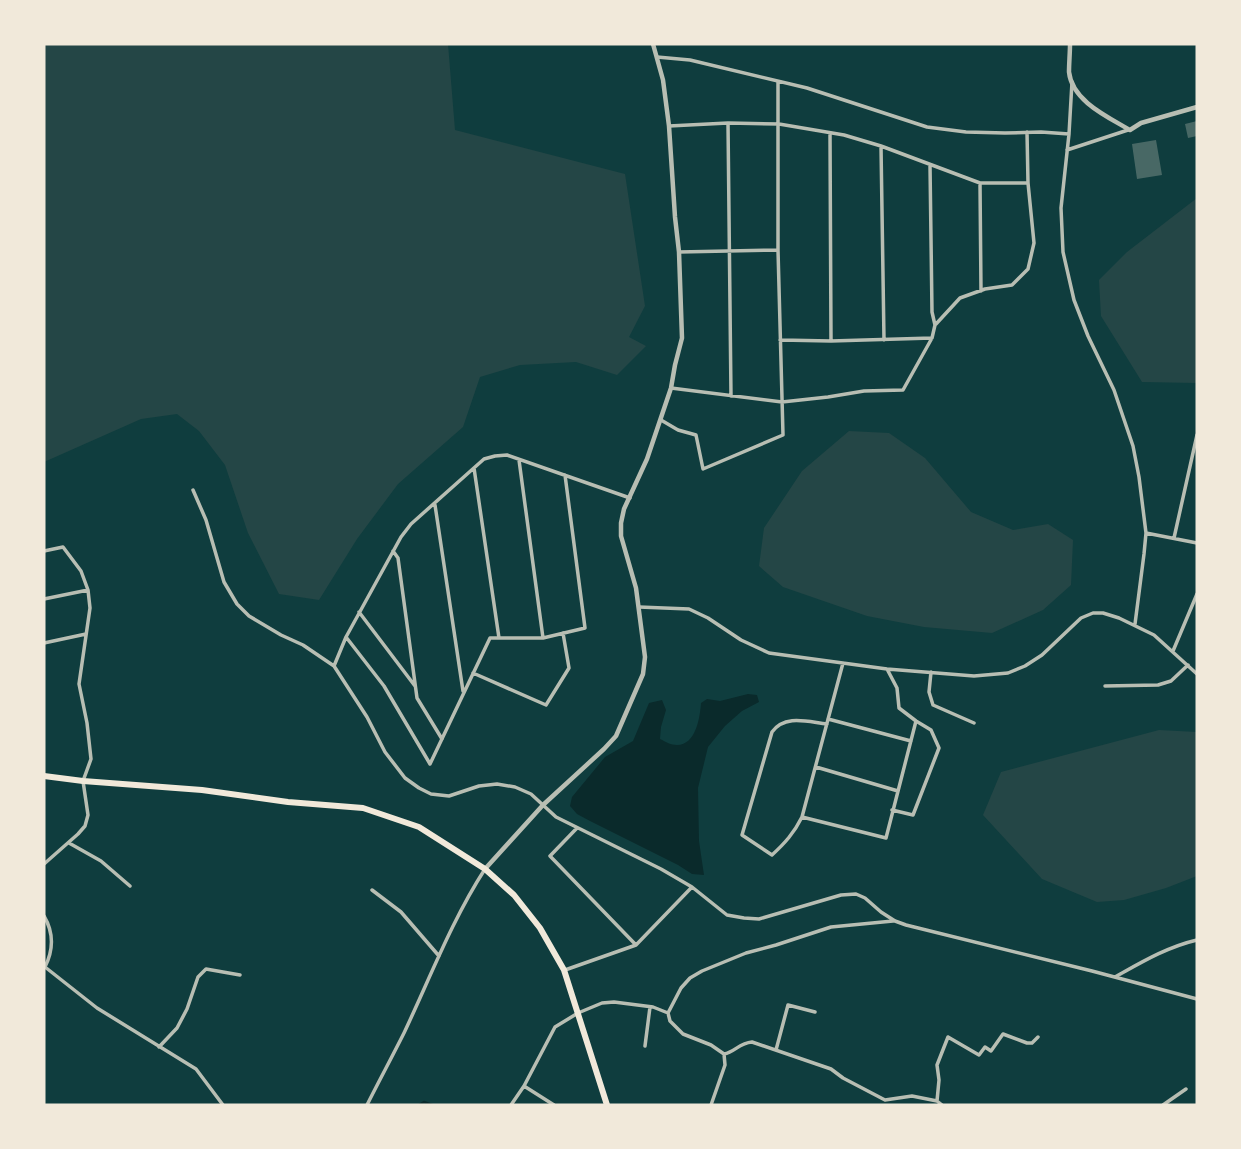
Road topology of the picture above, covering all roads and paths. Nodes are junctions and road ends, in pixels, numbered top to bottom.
1 (653, 44) edge
2 (1070, 44) edge
3 (657, 57) junction
4 (778, 82) junction
5 (1072, 82) junction
6 (1197, 107) edge
7 (728, 122) junction
8 (779, 124) junction
9 (670, 126) junction
10 (1130, 130) junction
11 (830, 132) junction
12 (1027, 132) junction
13 (1069, 134) junction
14 (881, 146) junction
15 (1067, 150) junction
16 (930, 165) junction
17 (980, 183) junction
18 (1028, 183) junction
19 (729, 250) junction
20 (778, 250) junction
21 (679, 252) junction
22 (981, 291) junction
23 (935, 325) junction
24 (932, 338) junction
25 (884, 340) junction
26 (780, 341) junction
27 (831, 341) junction
28 (671, 388) junction
29 (731, 396) junction
30 (782, 402) junction
31 (660, 420) junction
32 (1197, 435) edge
33 (519, 460) junction
34 (474, 468) junction
35 (565, 475) junction
36 (193, 490) dead end
37 (630, 498) junction
38 (435, 503) junction
39 (1146, 533) junction
40 (1174, 538) junction
41 (1197, 542) edge
42 (44, 551) edge
43 (393, 551) junction
44 (88, 590) junction
45 (1197, 594) edge
46 (44, 599) edge
47 (639, 607) junction
48 (359, 612) junction
49 (1135, 624) junction
50 (563, 633) junction
51 (86, 634) junction
52 (346, 637) junction
53 (499, 638) junction
54 (543, 638) junction
55 (44, 643) edge
56 (1173, 651) junction
57 (843, 663) junction
58 (1188, 665) junction
59 (334, 666) junction
60 (887, 669) junction
61 (931, 672) junction
62 (473, 673) junction
63 (1197, 674) edge
64 (1105, 686) dead end
65 (416, 687) junction
66 (464, 693) junction
67 (828, 718) junction
68 (916, 722) junction
69 (974, 723) dead end
70 (827, 724) junction
71 (442, 739) junction
72 (911, 741) junction
73 (815, 767) junction
74 (44, 776) edge
75 (83, 781) junction
76 (898, 791) junction
77 (542, 805) junction
78 (892, 810) junction
79 (802, 817) junction
80 (578, 827) junction
81 (69, 842) junction
82 (44, 864) edge
83 (485, 869) junction
84 (130, 886) dead end
85 (692, 887) junction
86 (372, 890) dead end
87 (44, 916) edge
88 (895, 921) junction
89 (1197, 940) edge
90 (636, 944) junction
91 (439, 956) junction
92 (44, 967) edge
93 (564, 970) junction
94 (240, 975) dead end
95 (1115, 977) junction
96 (1197, 999) edge
97 (650, 1007) junction
98 (815, 1012) dead end
99 (578, 1013) junction
100 (668, 1013) junction
101 (1038, 1037) dead end
102 (159, 1046) junction
103 (645, 1046) dead end
104 (776, 1050) junction
105 (724, 1054) junction
106 (524, 1086) junction
107 (1186, 1089) dead end
108 (937, 1101) junction
109 (223, 1105) edge
110 (367, 1105) edge
111 (511, 1105) edge
112 (554, 1105) edge
113 (607, 1105) edge
114 (711, 1105) edge
115 (942, 1105) edge
116 (1163, 1105) edge

1 - 3 street
2 - 5 street
3 - 4 street
3 - 9 street
4 - 8 street
4 - 12 street
5 - 10 street
5 - 13 street
6 - 10 street
7 - 8 street
7 - 9 street
7 - 19 street
8 - 11 street
8 - 20 street
9 - 21 street
10 - 15 street
11 - 14 street
11 - 27 street
12 - 13 street
12 - 18 street
13 - 15 street
14 - 16 street
14 - 25 street
15 - 39 street
16 - 17 street
16 - 23 street
17 - 18 street
17 - 22 street
18 - 22 street
19 - 20 street
19 - 21 street
19 - 29 street
20 - 26 street
21 - 28 street
22 - 23 street
23 - 24 street
24 - 25 street
24 - 30 street
25 - 27 street
26 - 27 street
26 - 30 street
28 - 29 street
28 - 31 street
29 - 30 street
30 - 31 street
31 - 37 street
32 - 40 street
33 - 34 street
33 - 35 street
33 - 54 street
34 - 38 street
34 - 53 street
35 - 37 street
35 - 50 street
36 - 59 street
37 - 47 street
38 - 43 street
38 - 66 street
39 - 40 street
39 - 49 street
40 - 41 street
42 - 44 street
43 - 48 street
43 - 65 street
44 - 46 street
44 - 51 street
45 - 56 street
47 - 57 street
47 - 77 street
48 - 52 street
48 - 65 street
49 - 56 street
49 - 61 street
50 - 54 street
50 - 62 street
51 - 55 street
51 - 75 street
52 - 59 street
52 - 71 street
53 - 54 street
53 - 62 street
56 - 58 street
57 - 60 street
57 - 67 street
58 - 63 street
58 - 64 street
59 - 77 street
60 - 61 street
60 - 68 street
61 - 69 street
62 - 66 street
65 - 71 street
66 - 71 street
67 - 70 street
67 - 72 street
68 - 72 street
68 - 78 street
70 - 73 street
70 - 79 street
72 - 76 street
73 - 76 street
73 - 79 street
74 - 75 main road
75 - 81 street
75 - 83 main road
76 - 78 street
77 - 80 street
77 - 83 street
78 - 79 street
80 - 85 street
80 - 90 street
81 - 82 street
81 - 84 street
83 - 91 street
83 - 93 main road
85 - 88 street
85 - 90 street
86 - 91 street
87 - 92 street
88 - 95 street
88 - 100 street
89 - 95 street
90 - 93 street
91 - 110 street
92 - 102 street
93 - 99 main road
94 - 102 street
95 - 96 street
97 - 99 street
97 - 100 street
97 - 103 street
98 - 104 street
99 - 106 street
99 - 113 main road
100 - 105 street
101 - 108 street
102 - 109 street
104 - 105 street
104 - 108 street
105 - 114 street
106 - 111 street
106 - 112 street
107 - 116 street
108 - 115 street

